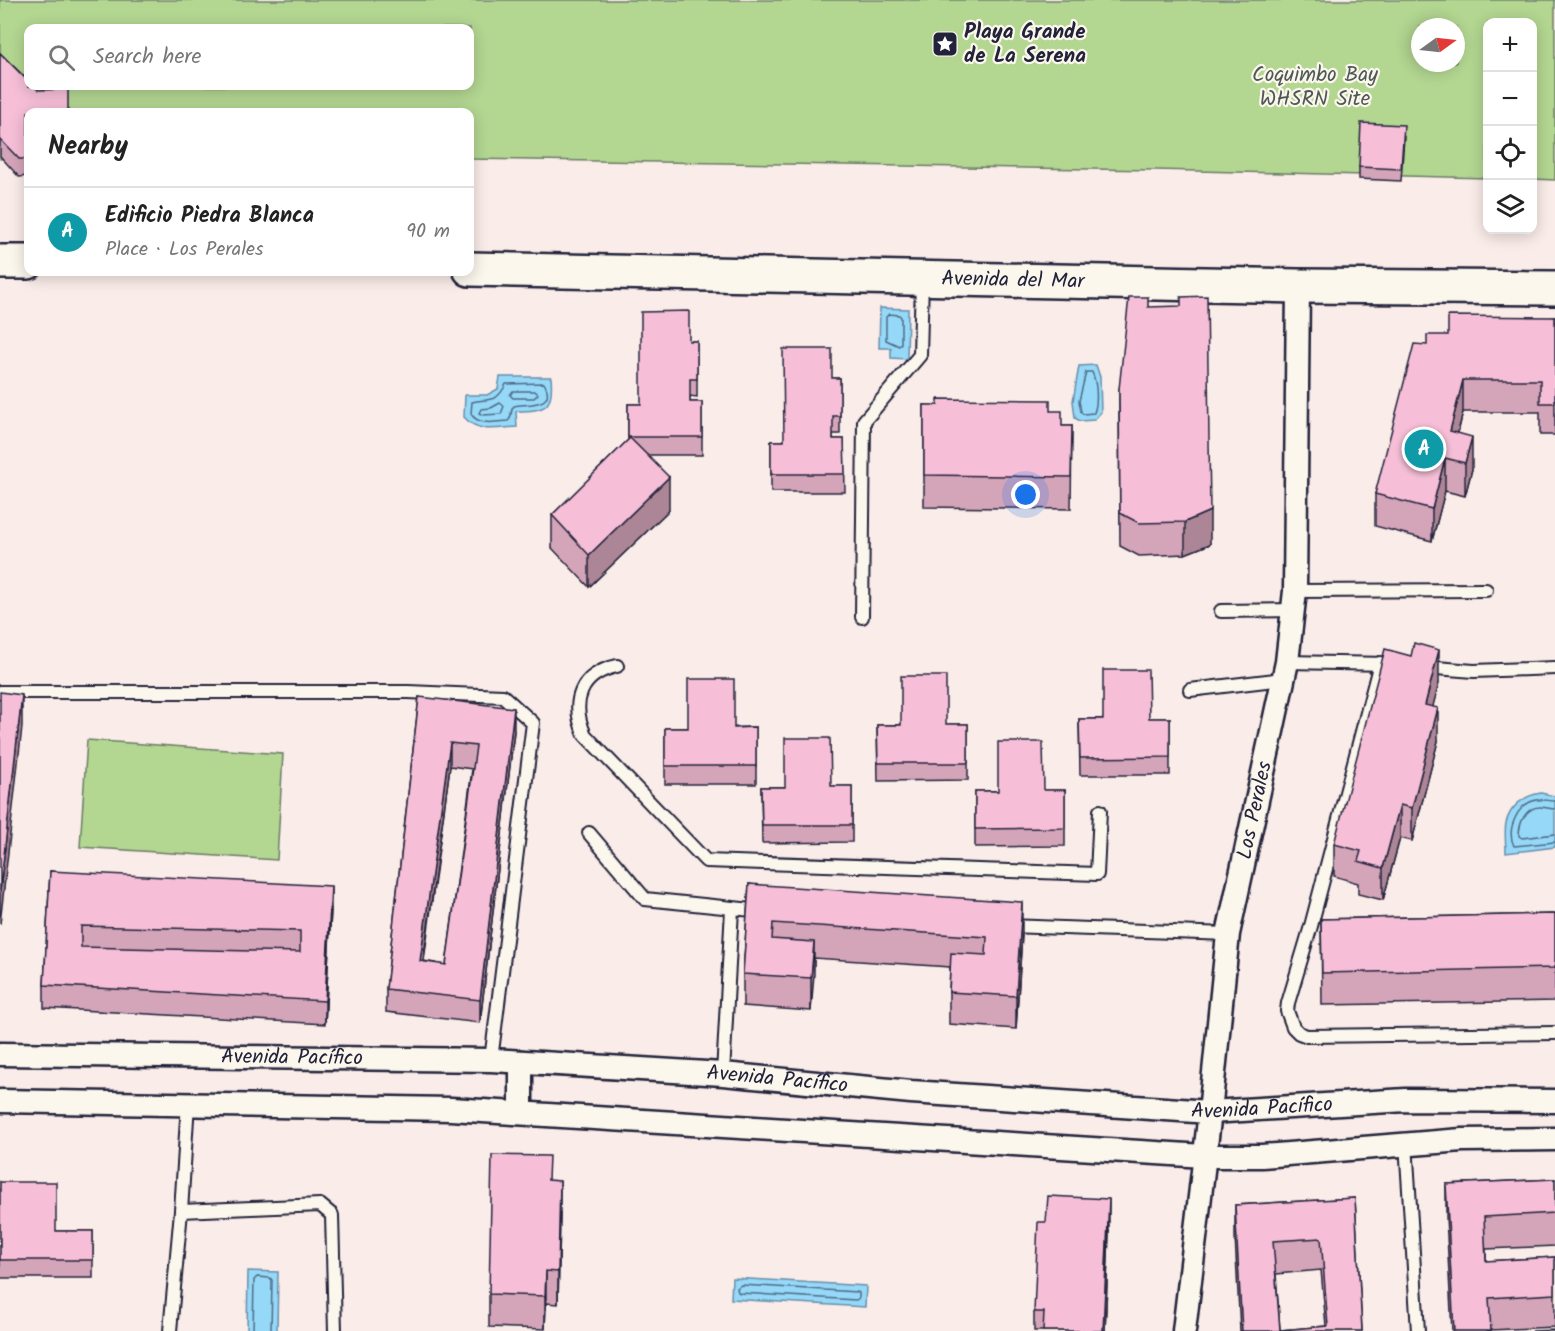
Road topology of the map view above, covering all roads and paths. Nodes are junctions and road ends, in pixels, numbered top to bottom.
1 (0, 262) edge
2 (24, 262) edge
3 (474, 269) edge
4 (922, 277) junction
5 (1298, 286) junction
6 (1555, 288) edge
7 (1486, 590) dead end
8 (1294, 601) junction
9 (1221, 610) dead end
10 (862, 617) dead end
11 (1380, 663) junction
12 (617, 666) dead end
13 (1555, 668) edge
14 (1285, 670) junction
15 (1190, 690) dead end
16 (0, 692) edge
17 (1100, 812) dead end
18 (589, 833) dead end
19 (732, 909) junction
20 (779, 912) edge
21 (994, 926) edge
22 (1228, 934) junction
23 (1555, 1033) edge
24 (0, 1054) edge
25 (491, 1060) junction
26 (521, 1062) junction
27 (723, 1074) junction
28 (0, 1101) edge
29 (1555, 1101) edge
30 (188, 1103) junction
31 (521, 1112) junction
32 (1210, 1112) junction
33 (1555, 1139) edge
34 (1406, 1143) junction
35 (1204, 1156) junction
36 (181, 1211) junction
37 (170, 1331) edge
38 (335, 1331) edge
39 (1184, 1331) edge
40 (1418, 1331) edge

1 - 2 main road
3 - 4 main road, Avenida del Mar
4 - 5 main road, Avenida del Mar
4 - 10 lane
5 - 6 main road, Avenida del Mar
5 - 8 street, Los Perales
7 - 8 lane
8 - 9 lane
8 - 14 street, Los Perales
11 - 13 lane
11 - 14 lane
11 - 23 lane
12 - 17 lane
14 - 15 lane
14 - 22 street, Los Perales
16 - 25 lane
18 - 19 lane
19 - 20 lane
19 - 27 lane
21 - 22 lane
22 - 32 street, Los Perales
24 - 25 street, Avenida Pacífico
25 - 26 street, Avenida Pacífico
26 - 27 street, Avenida Pacífico
26 - 31 street
27 - 32 street, Avenida Pacífico
28 - 30 street
29 - 32 street, Avenida Pacífico
30 - 31 street
30 - 36 lane
31 - 35 street
32 - 35 street, Los Perales
33 - 34 street
34 - 35 street
34 - 40 lane
35 - 39 street, Los Perales
36 - 37 lane
36 - 38 lane

